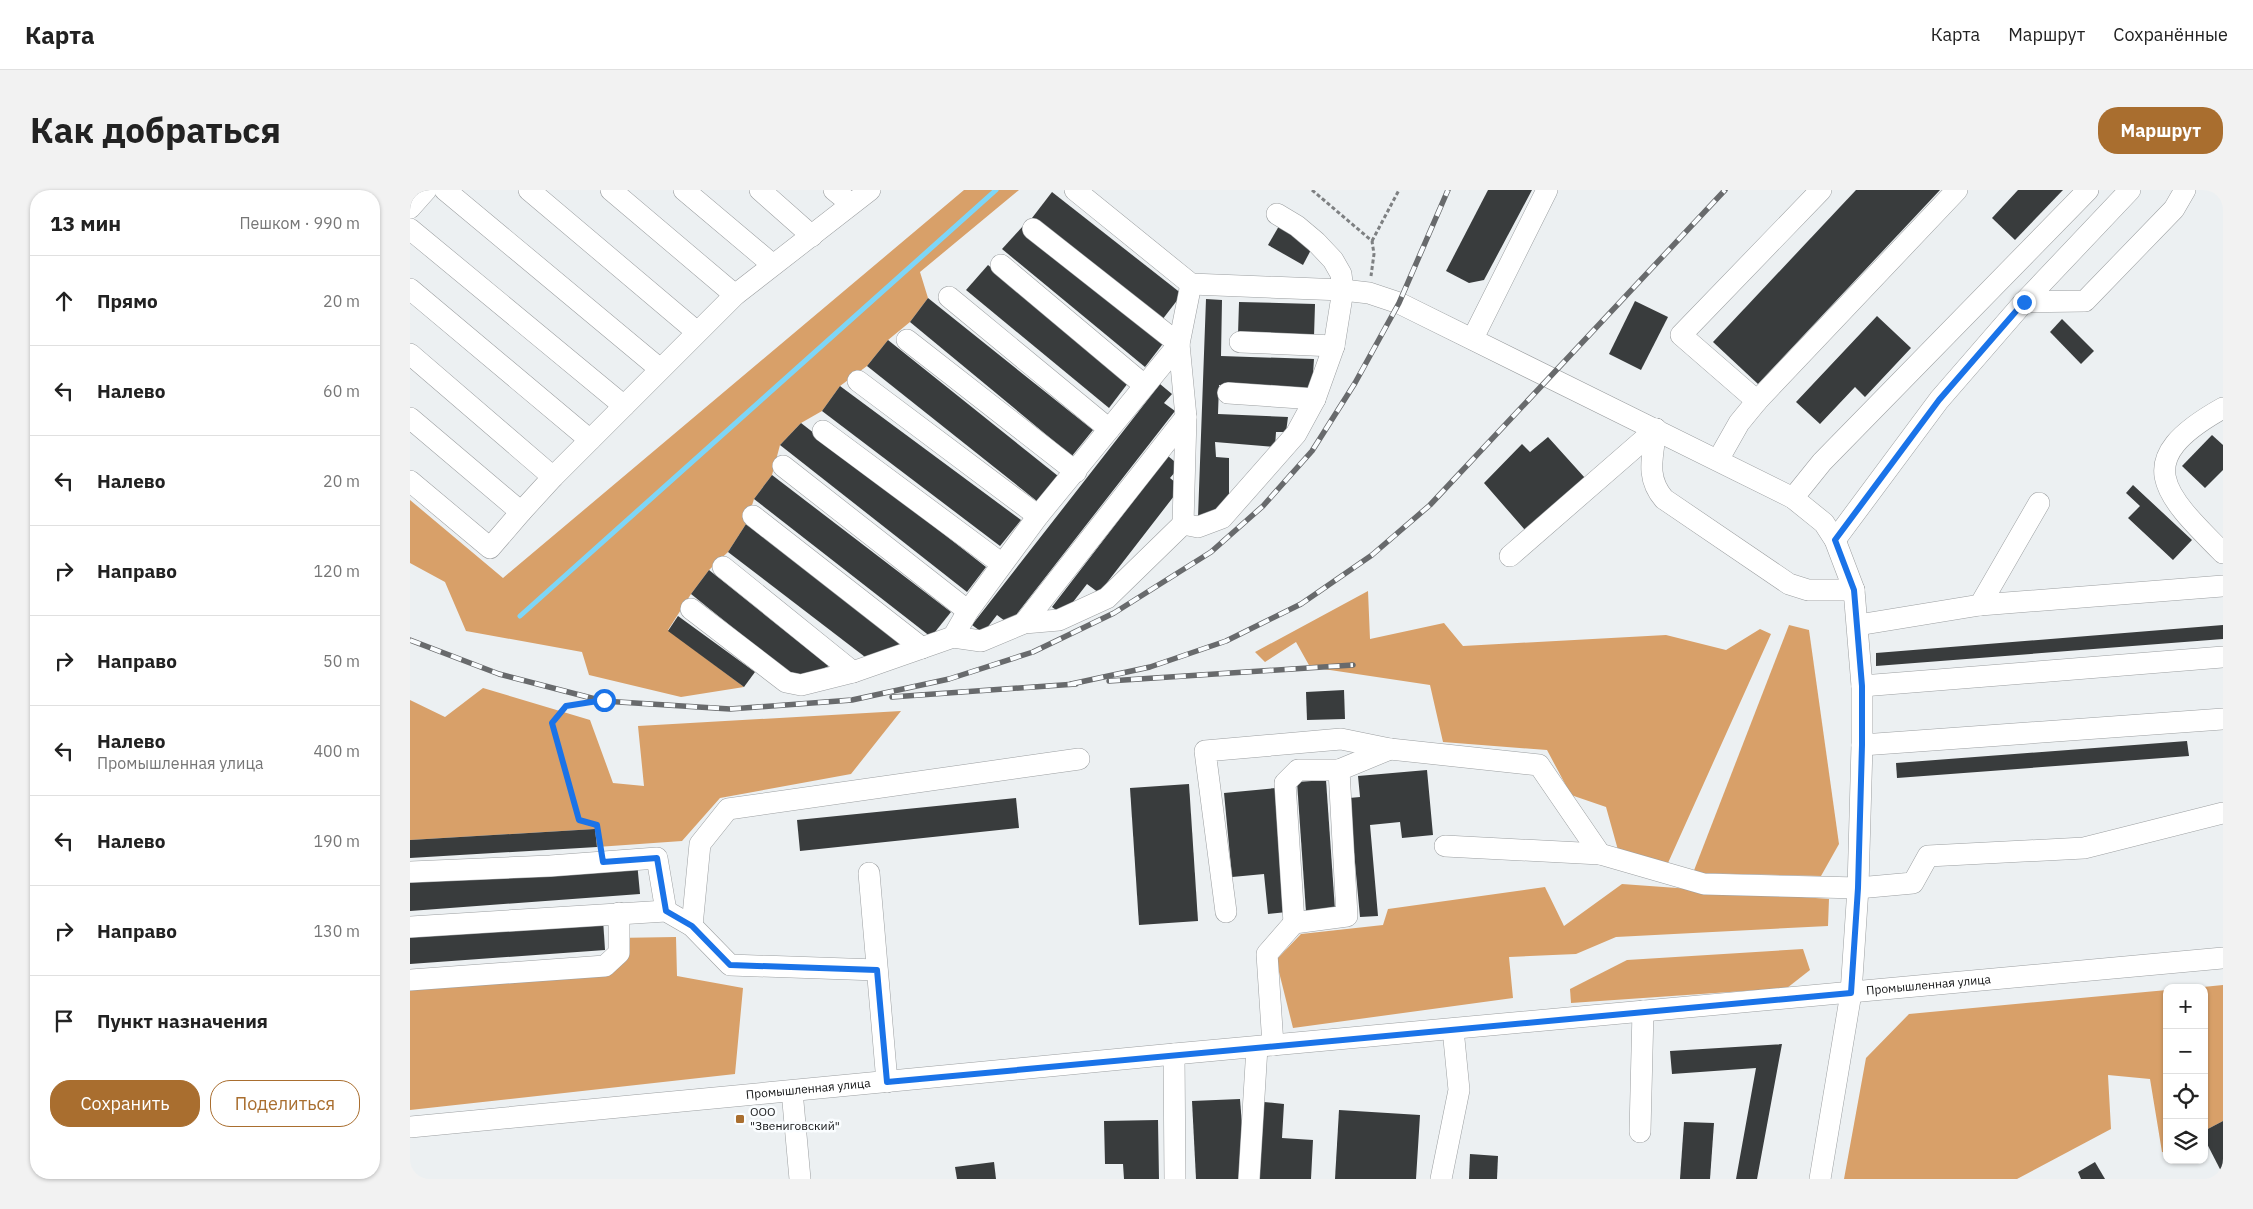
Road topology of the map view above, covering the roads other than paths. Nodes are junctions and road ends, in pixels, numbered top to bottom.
1 (426, 190) edge
2 (445, 190) edge
3 (529, 190) edge
4 (611, 190) edge
5 (684, 190) edge
6 (760, 190) edge
7 (834, 190) edge
8 (870, 190) edge
9 (1075, 190) edge
10 (1547, 190) edge
11 (1821, 190) edge
12 (1956, 190) edge
13 (2088, 190) edge
14 (2130, 190) edge
15 (2185, 190) edge
16 (851, 204) junction
17 (410, 208) edge
18 (1277, 214) dead end
19 (410, 229) edge
20 (1034, 229) dead end
21 (812, 236) junction
22 (773, 265) junction
23 (1001, 265) dead end
24 (1191, 284) junction
25 (410, 289) edge
26 (1343, 290) junction
27 (735, 296) junction
28 (949, 298) dead end
29 (2024, 302) junction
30 (697, 332) junction
31 (1473, 338) junction
32 (907, 340) dead end
33 (1240, 342) dead end
34 (1179, 344) junction
35 (1334, 346) junction
36 (410, 354) edge
37 (660, 370) junction
38 (858, 381) dead end
39 (1144, 385) junction
40 (1228, 393) dead end
41 (1315, 399) junction
42 (1757, 401) junction
43 (624, 406) junction
44 (2223, 408) edge
45 (1186, 417) junction
46 (410, 418) edge
47 (1109, 429) junction
48 (1656, 429) junction
49 (823, 431) dead end
50 (590, 440) junction
51 (1718, 460) junction
52 (783, 466) dead end
53 (1076, 472) junction
54 (553, 477) junction
55 (410, 480) edge
56 (1793, 498) junction
57 (2039, 503) dead end
58 (521, 512) junction
59 (753, 516) dead end
60 (1038, 516) junction
61 (1183, 524) junction
62 (1835, 540) junction
63 (2223, 553) edge
64 (1510, 556) dead end
65 (1002, 564) junction
66 (723, 567) dead end
67 (2223, 586) edge
68 (1854, 590) junction
69 (1980, 606) junction
70 (691, 609) dead end
71 (968, 611) junction
72 (1024, 623) junction
73 (1858, 624) junction
74 (953, 637) junction
75 (922, 648) junction
76 (2223, 657) edge
77 (853, 672) junction
78 (1862, 686) junction
79 (2223, 719) edge
80 (1862, 745) junction
81 (1390, 749) junction
82 (1080, 759) dead end
83 (1339, 770) junction
84 (2223, 813) edge
85 (1445, 846) dead end
86 (1600, 854) junction
87 (410, 872) edge
88 (869, 873) dead end
89 (1858, 888) junction
90 (666, 911) junction
91 (1226, 912) dead end
92 (619, 913) junction
93 (1294, 923) junction
94 (410, 926) edge
95 (692, 926) junction
96 (2223, 958) edge
97 (877, 970) junction
98 (410, 980) edge
99 (1851, 993) junction
100 (1643, 1011) junction
101 (1453, 1028) junction
102 (1265, 1046) junction
103 (1174, 1054) junction
104 (887, 1082) junction
105 (792, 1091) junction
106 (410, 1127) edge
107 (1640, 1132) dead end
108 (800, 1179) edge
109 (1175, 1179) edge
110 (1249, 1179) edge
111 (1441, 1179) edge
112 (1820, 1179) edge

1 - 17 street
2 - 37 street
3 - 30 street
4 - 27 street
5 - 22 street
6 - 21 street
7 - 16 street
8 - 16 street
9 - 24 street
10 - 31 street
11 - 42 street
12 - 42 street
13 - 56 street
14 - 29 street
15 - 29 street
16 - 21 street
18 - 26 street
19 - 43 street
20 - 34 street
21 - 22 street
22 - 27 street
23 - 39 street
24 - 26 street
24 - 34 street
25 - 50 street
26 - 31 street
26 - 35 street
27 - 30 street
28 - 47 street
29 - 62 street
30 - 37 street
31 - 48 street
32 - 53 street
33 - 35 street
34 - 39 street
34 - 45 street
35 - 41 street
36 - 54 street
37 - 43 street
38 - 60 street
39 - 47 street
40 - 41 street
41 - 61 street
42 - 51 street
43 - 50 street
44 - 63 street
45 - 61 street
45 - 72 street
46 - 58 street
47 - 53 street
48 - 51 street
48 - 64 street
48 - 68 street
49 - 65 street
50 - 54 street
51 - 56 street
52 - 71 street
53 - 60 street
54 - 58 street
55 - 58 street
56 - 62 street
57 - 69 street
59 - 75 street
60 - 65 street
61 - 72 street
62 - 68 street
65 - 71 street
66 - 77 street
67 - 69 street
68 - 73 street
69 - 73 street
70 - 77 street
71 - 74 street
72 - 74 street
73 - 78 street
74 - 75 street
75 - 77 street
76 - 78 street
78 - 80 street
79 - 80 street
80 - 89 street
81 - 83 street
81 - 86 street
81 - 91 street
82 - 95 street
83 - 93 street
83 - 93 street
84 - 89 street
85 - 86 street
86 - 89 street
87 - 90 street
88 - 97 street
89 - 99 street
90 - 92 street
90 - 95 street
92 - 94 street
92 - 98 street
93 - 102 street
95 - 97 street
96 - 99 street, Промышленная улица
97 - 104 street
99 - 100 street, Промышленная улица
99 - 112 street
100 - 101 street, Промышленная улица
100 - 107 street
101 - 102 street, Промышленная улица
101 - 111 street
102 - 103 street, Промышленная улица
102 - 110 street
103 - 104 street, Промышленная улица
103 - 109 street
104 - 105 street, Промышленная улица
105 - 106 street, Промышленная улица
105 - 108 street

